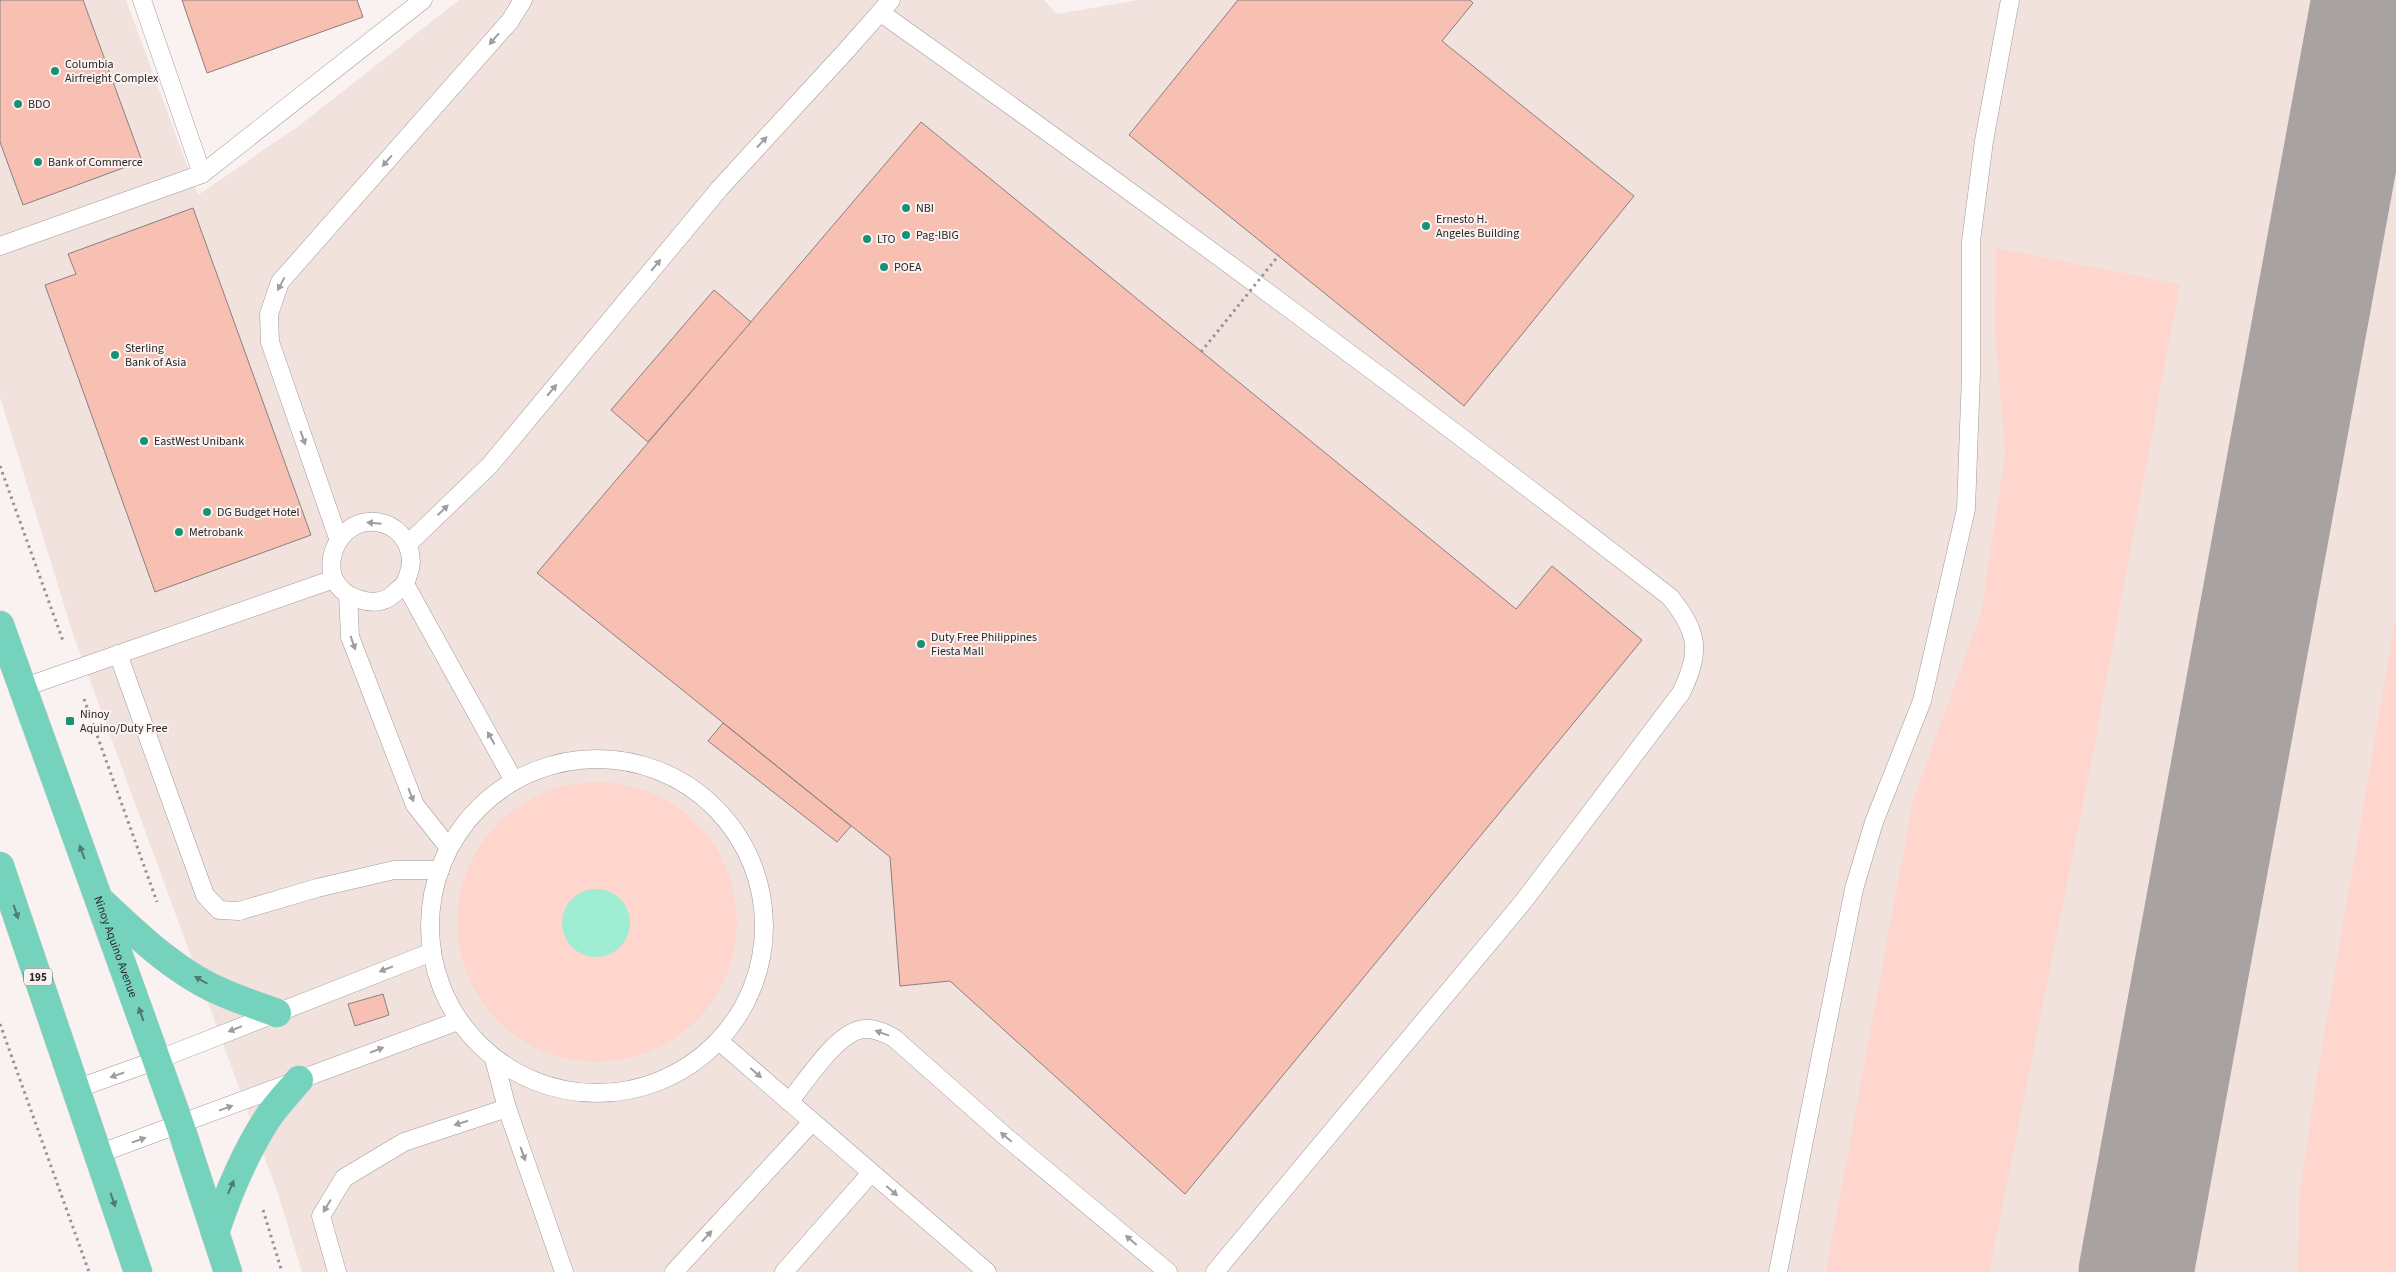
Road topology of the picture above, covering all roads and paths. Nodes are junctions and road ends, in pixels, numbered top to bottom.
1 (142, 0) edge
2 (423, 0) edge
3 (523, 0) edge
4 (2010, 0) edge
5 (886, 6) edge
6 (202, 174) junction
7 (0, 246) edge
8 (1279, 255) dead end
9 (1201, 352) dead end
10 (0, 466) edge
11 (338, 538) junction
12 (408, 544) junction
13 (334, 579) junction
14 (405, 584) junction
15 (348, 595) junction
16 (0, 625) edge
17 (118, 654) junction
18 (74, 670) junction
19 (22, 688) junction
20 (514, 781) junction
21 (450, 848) junction
22 (0, 866) edge
23 (440, 870) junction
24 (98, 898) junction
25 (158, 904) dead end
26 (432, 952) junction
27 (277, 1013) junction
28 (458, 1020) junction
29 (0, 1024) edge
30 (719, 1041) junction
31 (494, 1059) junction
32 (157, 1060) junction
33 (299, 1080) junction
34 (76, 1089) junction
35 (790, 1102) junction
36 (507, 1108) junction
37 (812, 1122) junction
38 (180, 1125) junction
39 (98, 1154) junction
40 (871, 1173) junction
41 (263, 1209) dead end
42 (215, 1233) junction
43 (88, 1272) edge
44 (138, 1272) edge
45 (228, 1272) edge
46 (282, 1272) edge
47 (337, 1272) edge
48 (564, 1272) edge
49 (674, 1272) edge
50 (784, 1272) edge
51 (987, 1272) edge
52 (1168, 1272) edge
53 (1215, 1272) edge
54 (1778, 1272) edge

1 - 6 lane
2 - 6 lane
3 -> 11 lane
4 - 54 lane
12 -> 5 lane
5 - 53 lane
6 - 7 lane
8 - 9 path, bridge
10 - 18 path
12 -> 11 lane
11 - 13 lane
12 - 14 lane
13 - 15 lane
13 - 17 lane
14 - 15 lane
20 -> 14 lane
15 -> 21 lane
16 - 19 main road, Ninoy Aquino Avenue
17 - 18 lane
17 - 23 lane
18 - 19 lane
18 - 25 path
24 -> 19 main road, Ninoy Aquino Avenue
20 - 21 lane
20 - 30 lane
21 - 23 lane
22 -> 34 main road, 195
23 - 26 lane
27 -> 24 main road
32 -> 24 main road, Ninoy Aquino Avenue
26 -> 27 lane
26 - 28 lane
27 -> 32 lane
28 - 31 lane
33 -> 28 lane
29 - 43 path
30 - 31 lane
30 -> 35 lane
31 - 36 lane
32 -> 34 lane
32 - 38 main road, Ninoy Aquino Avenue
38 -> 33 lane
42 -> 33 main road
34 - 39 main road, 195
35 - 37 lane
52 -> 35 lane
36 -> 47 lane
36 -> 48 lane
37 - 40 lane
49 -> 37 lane
39 -> 38 lane
38 - 42 main road, Ninoy Aquino Avenue
39 -> 44 main road, 195
40 - 50 lane
40 -> 51 lane
41 - 46 path
42 - 45 main road, Ninoy Aquino Avenue

